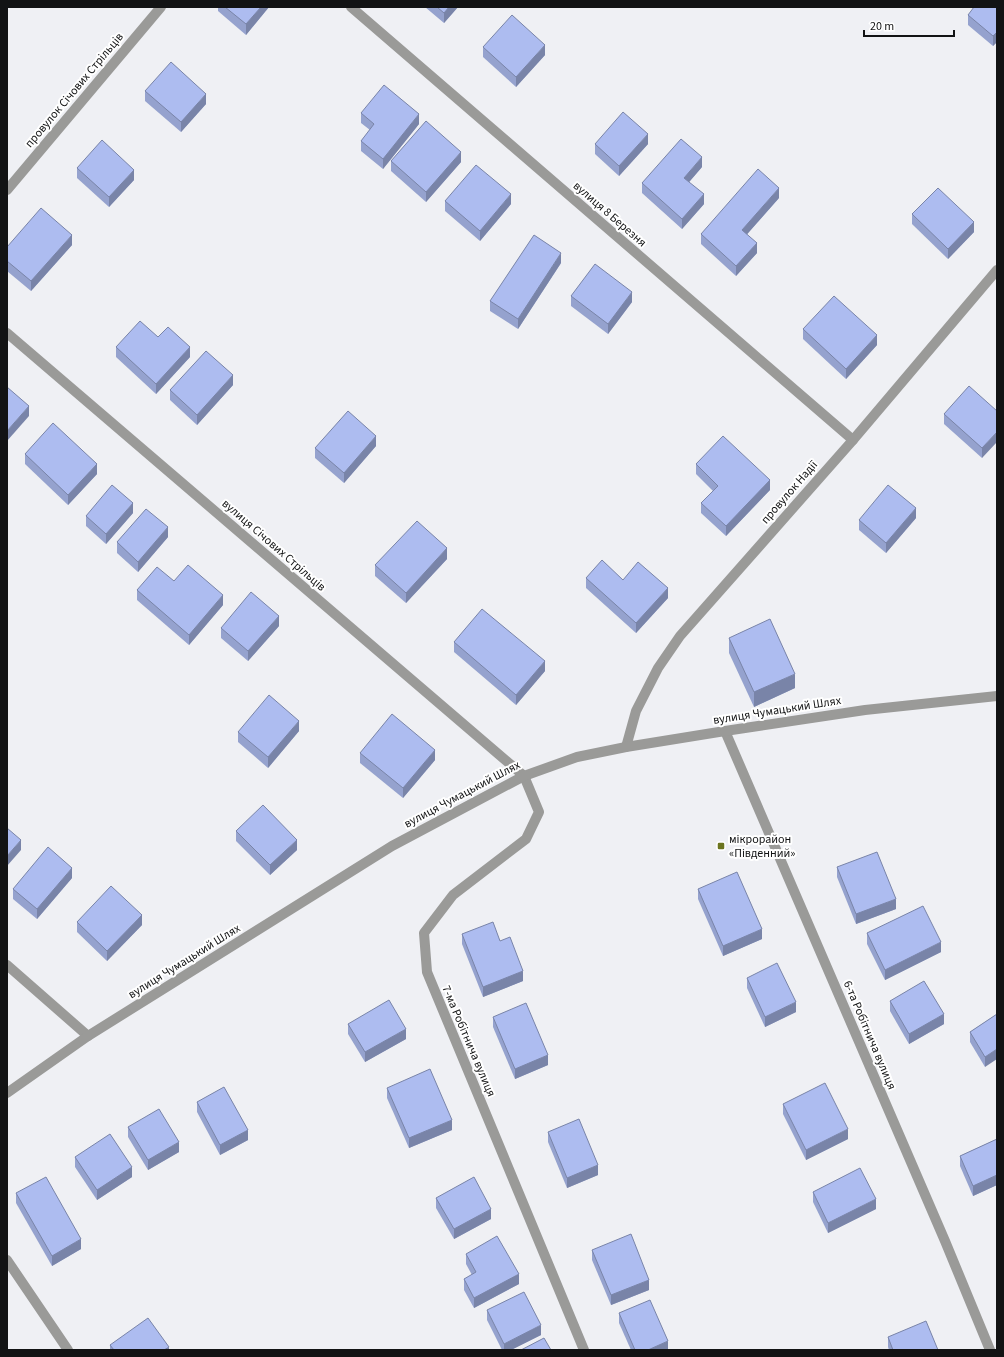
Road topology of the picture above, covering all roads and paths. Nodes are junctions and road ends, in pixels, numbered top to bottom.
1 (161, 7) edge
2 (351, 7) edge
3 (7, 190) edge
4 (997, 270) edge
5 (7, 333) edge
6 (853, 440) junction
7 (997, 696) edge
8 (725, 731) junction
9 (626, 747) junction
10 (524, 776) junction
11 (7, 965) edge
12 (88, 1036) junction
13 (7, 1093) edge
14 (7, 1260) edge
15 (68, 1350) edge
16 (584, 1350) edge
17 (990, 1350) edge

1 - 3 street, провулок Січових Стрільців
2 - 6 street, вулиця 8 Березня
4 - 6 street, провулок Надії
5 - 10 street, вулиця Січових Стрільців
6 - 9 street, провулок Надії
7 - 8 street, вулиця Чумацький Шлях
8 - 9 street, вулиця Чумацький Шлях
8 - 17 street, 6-та Робітнича вулиця
9 - 10 street, вулиця Чумацький Шлях
10 - 12 street, вулиця Чумацький Шлях
10 - 16 street, 7-ма Робітнича вулиця
11 - 12 street
12 - 13 street, вулиця Чумацький Шлях
14 - 15 street

